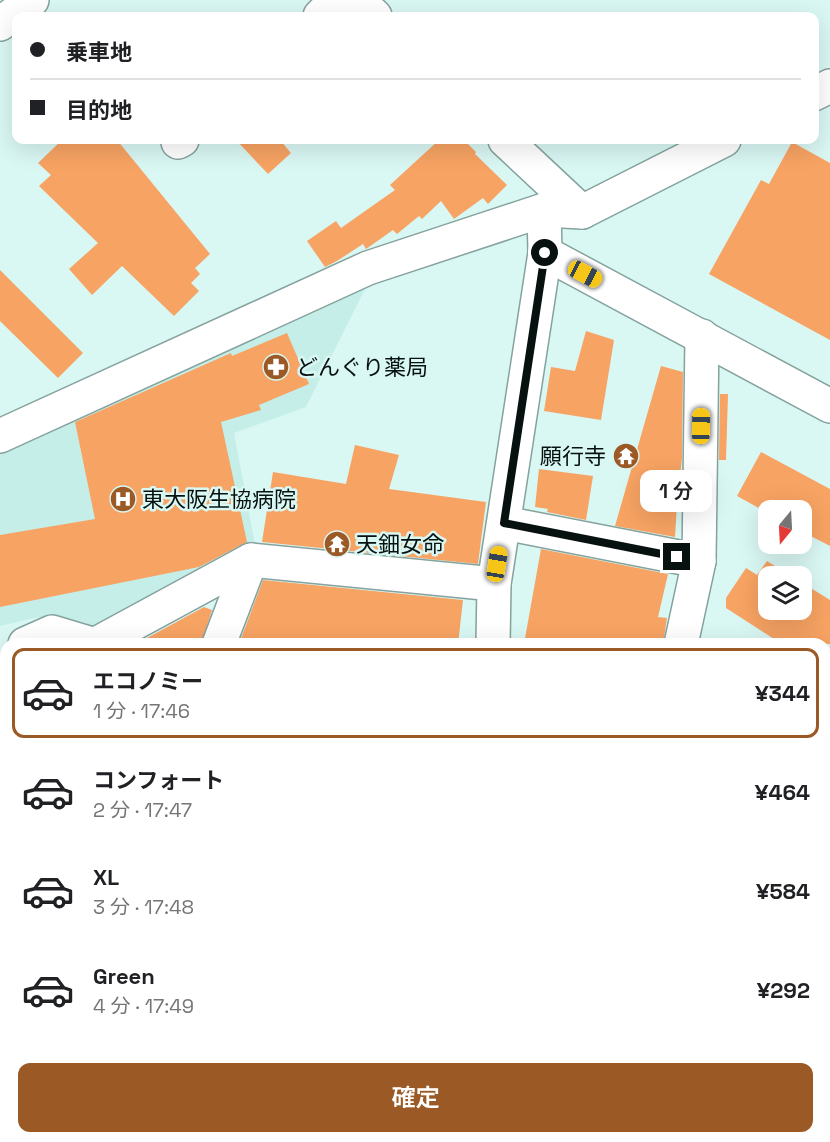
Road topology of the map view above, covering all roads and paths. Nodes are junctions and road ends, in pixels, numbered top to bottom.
1 (32, 0) edge
2 (335, 4) edge
3 (16, 12) edge
4 (362, 12) edge
5 (509, 144) edge
6 (716, 144) edge
7 (544, 210) junction
8 (582, 212) junction
9 (545, 253) junction
10 (702, 336) junction
11 (830, 406) edge
12 (0, 436) edge
13 (504, 523) junction
14 (251, 561) junction
15 (699, 561) junction
16 (494, 584) junction
17 (38, 638) edge
18 (72, 638) edge
19 (107, 638) edge
20 (221, 638) edge
21 (493, 638) edge
22 (682, 638) edge

1 - 3 street
2 - 4 street
5 - 8 street
6 - 8 street
7 - 8 street
7 - 9 street
7 - 12 street
9 - 10 street
9 - 13 street
10 - 11 street
10 - 15 street
13 - 15 street
13 - 16 street
14 - 16 street
14 - 19 street
14 - 20 street
15 - 22 street
16 - 21 street
17 - 18 street

